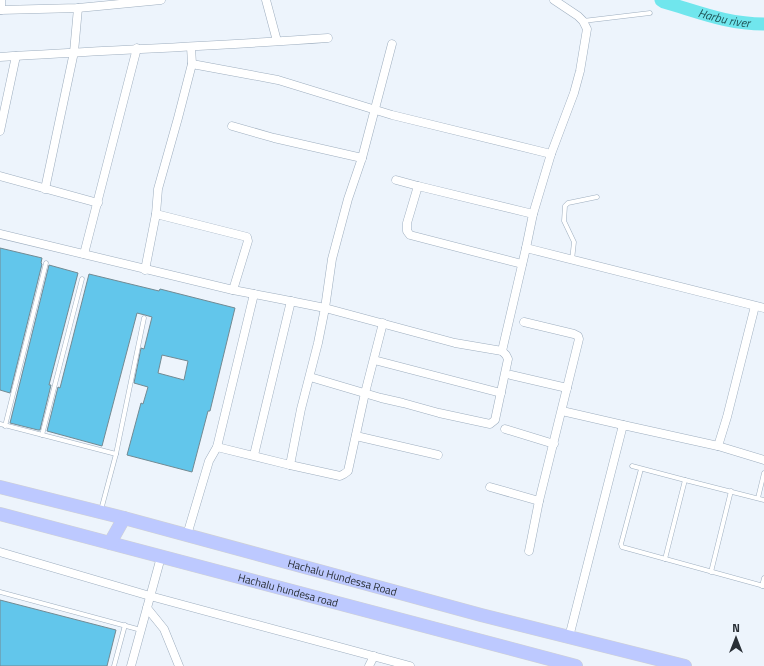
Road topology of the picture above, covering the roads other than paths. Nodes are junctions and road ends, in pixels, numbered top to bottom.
1 (1, 0) edge
2 (160, 0) edge
3 (266, 0) edge
4 (554, 0) edge
5 (78, 8) junction
6 (1, 10) edge
7 (650, 13) dead end
8 (583, 21) junction
9 (328, 38) dead end
10 (276, 41) junction
11 (392, 44) dead end
12 (192, 47) junction
13 (137, 48) junction
14 (74, 52) junction
15 (16, 56) junction
16 (0, 57) edge
17 (192, 64) junction
18 (374, 110) junction
19 (2, 113) edge
20 (232, 126) dead end
21 (0, 131) edge
22 (551, 154) junction
23 (362, 158) junction
24 (0, 176) edge
25 (396, 180) dead end
26 (418, 186) junction
27 (45, 189) junction
28 (597, 197) dead end
29 (98, 203) junction
30 (156, 214) junction
31 (533, 214) junction
32 (0, 234) edge
33 (526, 248) junction
34 (84, 254) junction
35 (572, 260) junction
36 (46, 263) dead end
37 (522, 264) junction
38 (146, 270) junction
39 (82, 279) dead end
40 (233, 290) junction
41 (254, 294) junction
42 (291, 301) junction
43 (755, 306) junction
44 (325, 308) junction
45 (764, 308) edge
46 (144, 318) dead end
47 (524, 322) dead end
48 (383, 323) junction
49 (502, 351) junction
50 (374, 360) junction
51 (511, 375) dead end
52 (310, 377) junction
53 (567, 388) junction
54 (365, 393) junction
55 (501, 393) junction
56 (562, 411) junction
57 (2, 425) edge
58 (623, 425) junction
59 (505, 429) dead end
60 (42, 435) junction
61 (356, 436) junction
62 (554, 444) junction
63 (718, 446) junction
64 (217, 447) junction
65 (116, 454) junction
66 (254, 455) junction
67 (438, 455) dead end
68 (764, 460) edge
69 (290, 465) junction
70 (632, 466) dead end
71 (642, 469) junction
72 (764, 473) edge
73 (685, 480) junction
74 (0, 487) edge
75 (490, 487) dead end
76 (731, 491) junction
77 (758, 498) junction
78 (764, 500) edge
79 (539, 501) junction
80 (101, 512) junction
81 (0, 514) edge
82 (124, 518) junction
83 (187, 535) junction
84 (110, 542) junction
85 (529, 551) dead end
86 (0, 552) edge
87 (161, 557) junction
88 (665, 559) junction
89 (711, 572) junction
90 (764, 578) edge
91 (763, 586) edge
92 (0, 592) edge
93 (150, 596) junction
94 (147, 608) junction
95 (125, 625) junction
96 (141, 630) junction
97 (569, 637) junction
98 (374, 656) junction
99 (653, 662) edge
100 (114, 666) edge
101 (131, 666) edge
102 (179, 666) edge
103 (369, 666) edge
104 (410, 666) edge
105 (576, 666) edge
106 (684, 666) edge

1 - 6 street
2 - 5 street
3 - 10 street
4 - 8 street
5 - 6 street
5 - 14 street
7 - 8 lane
8 - 22 street
9 - 10 street
10 - 12 street
11 - 18 street
12 - 13 street
12 - 17 street
13 - 14 street
13 - 29 street
14 - 15 street
14 - 27 street
15 - 16 street
15 - 19 street
17 - 18 street
17 - 30 street
18 - 22 street
18 - 23 street
19 - 21 street
20 - 23 street
22 - 31 street
23 - 44 street
24 - 27 street
25 - 26 street
26 - 31 street
26 - 37 street
27 - 29 street
28 - 35 lane
29 - 34 street
30 - 38 street
30 - 40 street
31 - 33 street
32 - 34 street
33 - 35 street
33 - 37 street
34 - 38 street
35 - 43 street
36 - 57 lane
37 - 49 street
38 - 40 street
39 - 60 lane
40 - 41 street
41 - 42 street
41 - 64 street
42 - 44 street
42 - 66 street
43 - 45 street
43 - 63 street
44 - 48 street
44 - 52 street
46 - 65 lane
47 - 53 street
48 - 49 street
48 - 50 street
49 - 55 street
50 - 54 street
50 - 55 street
51 - 53 street
52 - 54 street
52 - 69 street
53 - 56 street
54 - 55 street
54 - 61 street
56 - 58 street
56 - 62 street
57 - 60 lane
58 - 63 street
58 - 97 street
59 - 62 street
60 - 65 lane
61 - 67 street
61 - 69 street
62 - 79 street
63 - 68 street
64 - 66 street
64 - 83 street
65 - 80 lane
66 - 69 street
70 - 71 lane
71 - 73 lane
71 - 88 lane
72 - 77 lane
73 - 76 lane
73 - 88 lane
74 - 80 main road, Hachalu Hundessa Road
75 - 79 street
76 - 77 lane
76 - 89 lane
77 - 78 lane
79 - 85 street
80 - 82 main road, Hachalu Hundessa Road
81 - 84 main road, Hachalu hundesa road
82 - 83 main road, Hachalu Hundessa Road
82 - 84 main road
83 - 97 main road, Hachalu Hundessa Road
84 - 87 main road, Hachalu hundesa road
86 - 93 street
87 - 93 street
87 - 105 main road, Hachalu hundesa road
88 - 89 lane
89 - 91 lane
90 - 91 lane
92 - 95 lane
93 - 94 street
93 - 98 street
94 - 96 street
94 - 102 street
95 - 96 lane
95 - 100 lane
96 - 101 street
97 - 99 main road, Hachalu Hundessa Road
98 - 103 street
98 - 104 street
99 - 106 main road, Hachalu Hundessa Road

